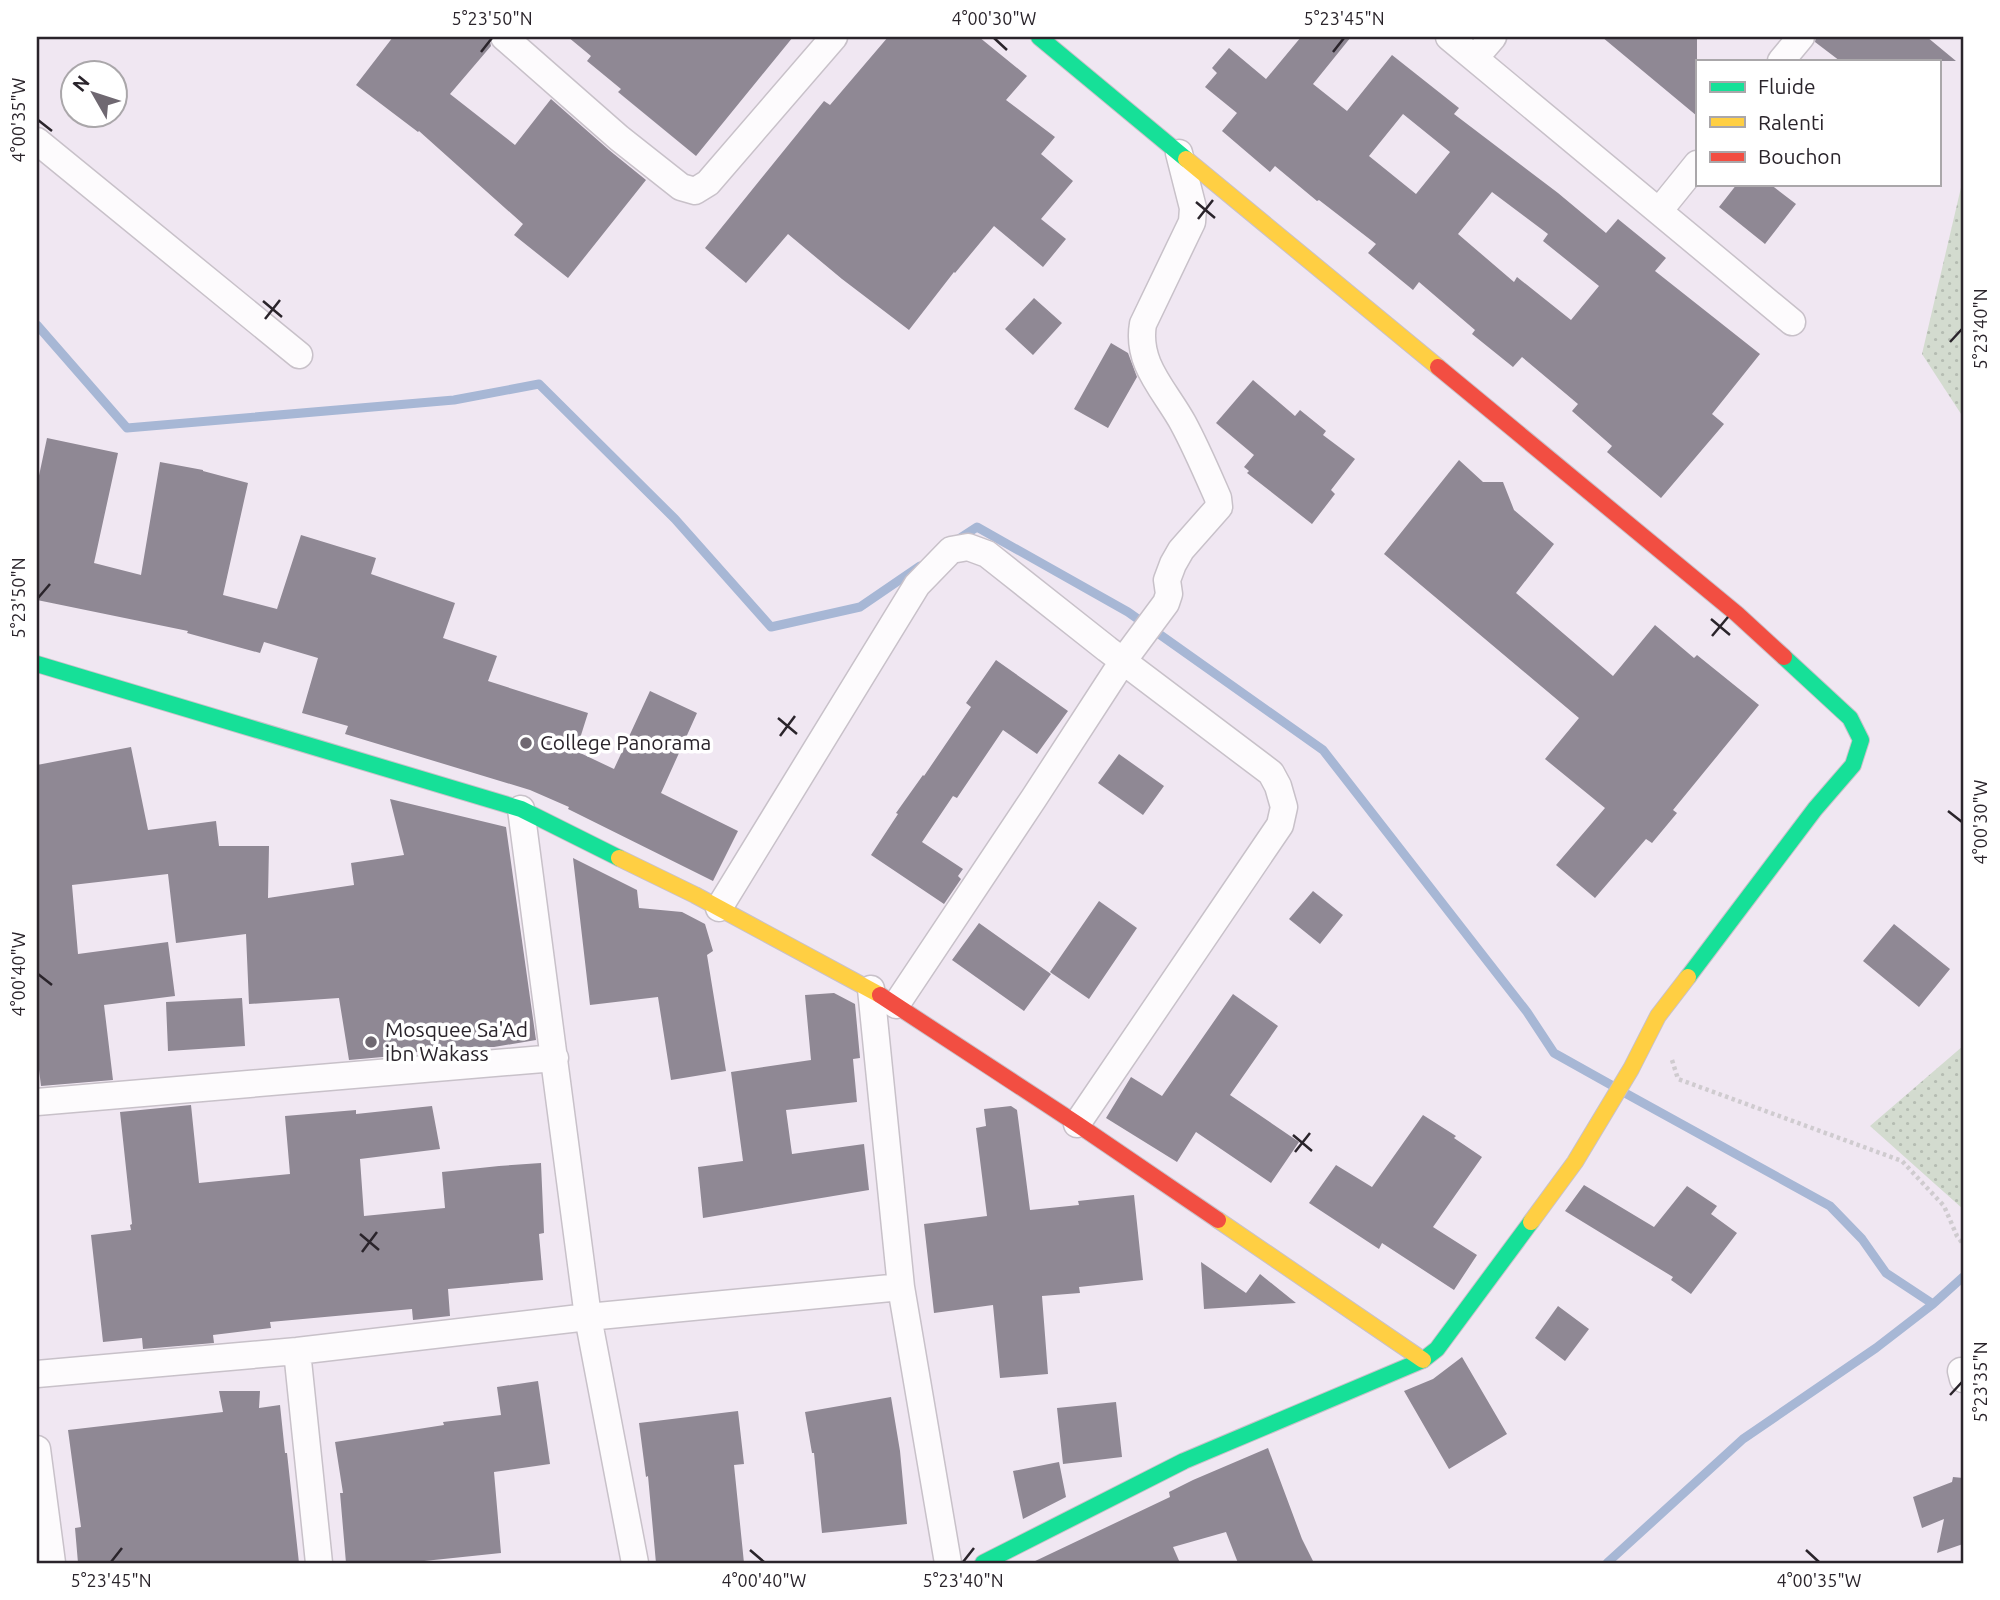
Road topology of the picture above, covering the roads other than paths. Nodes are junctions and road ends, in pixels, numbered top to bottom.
1 (504, 37) edge
2 (834, 37) edge
3 (1039, 37) edge
4 (1449, 37) edge
5 (1493, 37) edge
6 (1801, 37) edge
7 (1475, 58) junction
8 (1782, 60) edge
9 (37, 141) edge
10 (1179, 153) junction
11 (1696, 165) edge
12 (1659, 211) junction
13 (1792, 322) dead end
14 (299, 355) dead end
15 (1123, 661) junction
16 (37, 664) edge
17 (520, 809) junction
18 (719, 908) junction
19 (871, 989) junction
20 (896, 1005) junction
21 (555, 1058) junction
22 (37, 1102) edge
23 (1077, 1125) junction
24 (901, 1287) junction
25 (588, 1317) junction
26 (297, 1351) junction
27 (1423, 1360) junction
28 (37, 1374) edge
29 (37, 1449) edge
30 (52, 1563) edge
31 (319, 1563) edge
32 (635, 1563) edge
33 (948, 1563) edge
34 (983, 1563) edge

1 - 2 street
3 - 10 street
4 - 7 street
5 - 7 street
6 - 8 street
7 - 12 street
9 - 14 street
10 - 15 street
10 - 27 street
11 - 12 street
12 - 13 street
15 - 18 street
15 - 20 street
15 - 23 street
16 - 17 street
17 - 18 street
17 - 21 street
18 - 19 street
19 - 20 street
19 - 24 street
20 - 23 street
21 - 22 street
21 - 25 street
23 - 27 street
24 - 25 street
24 - 33 street
25 - 26 street
25 - 32 street
26 - 28 street
26 - 31 street
27 - 34 street
29 - 30 street

